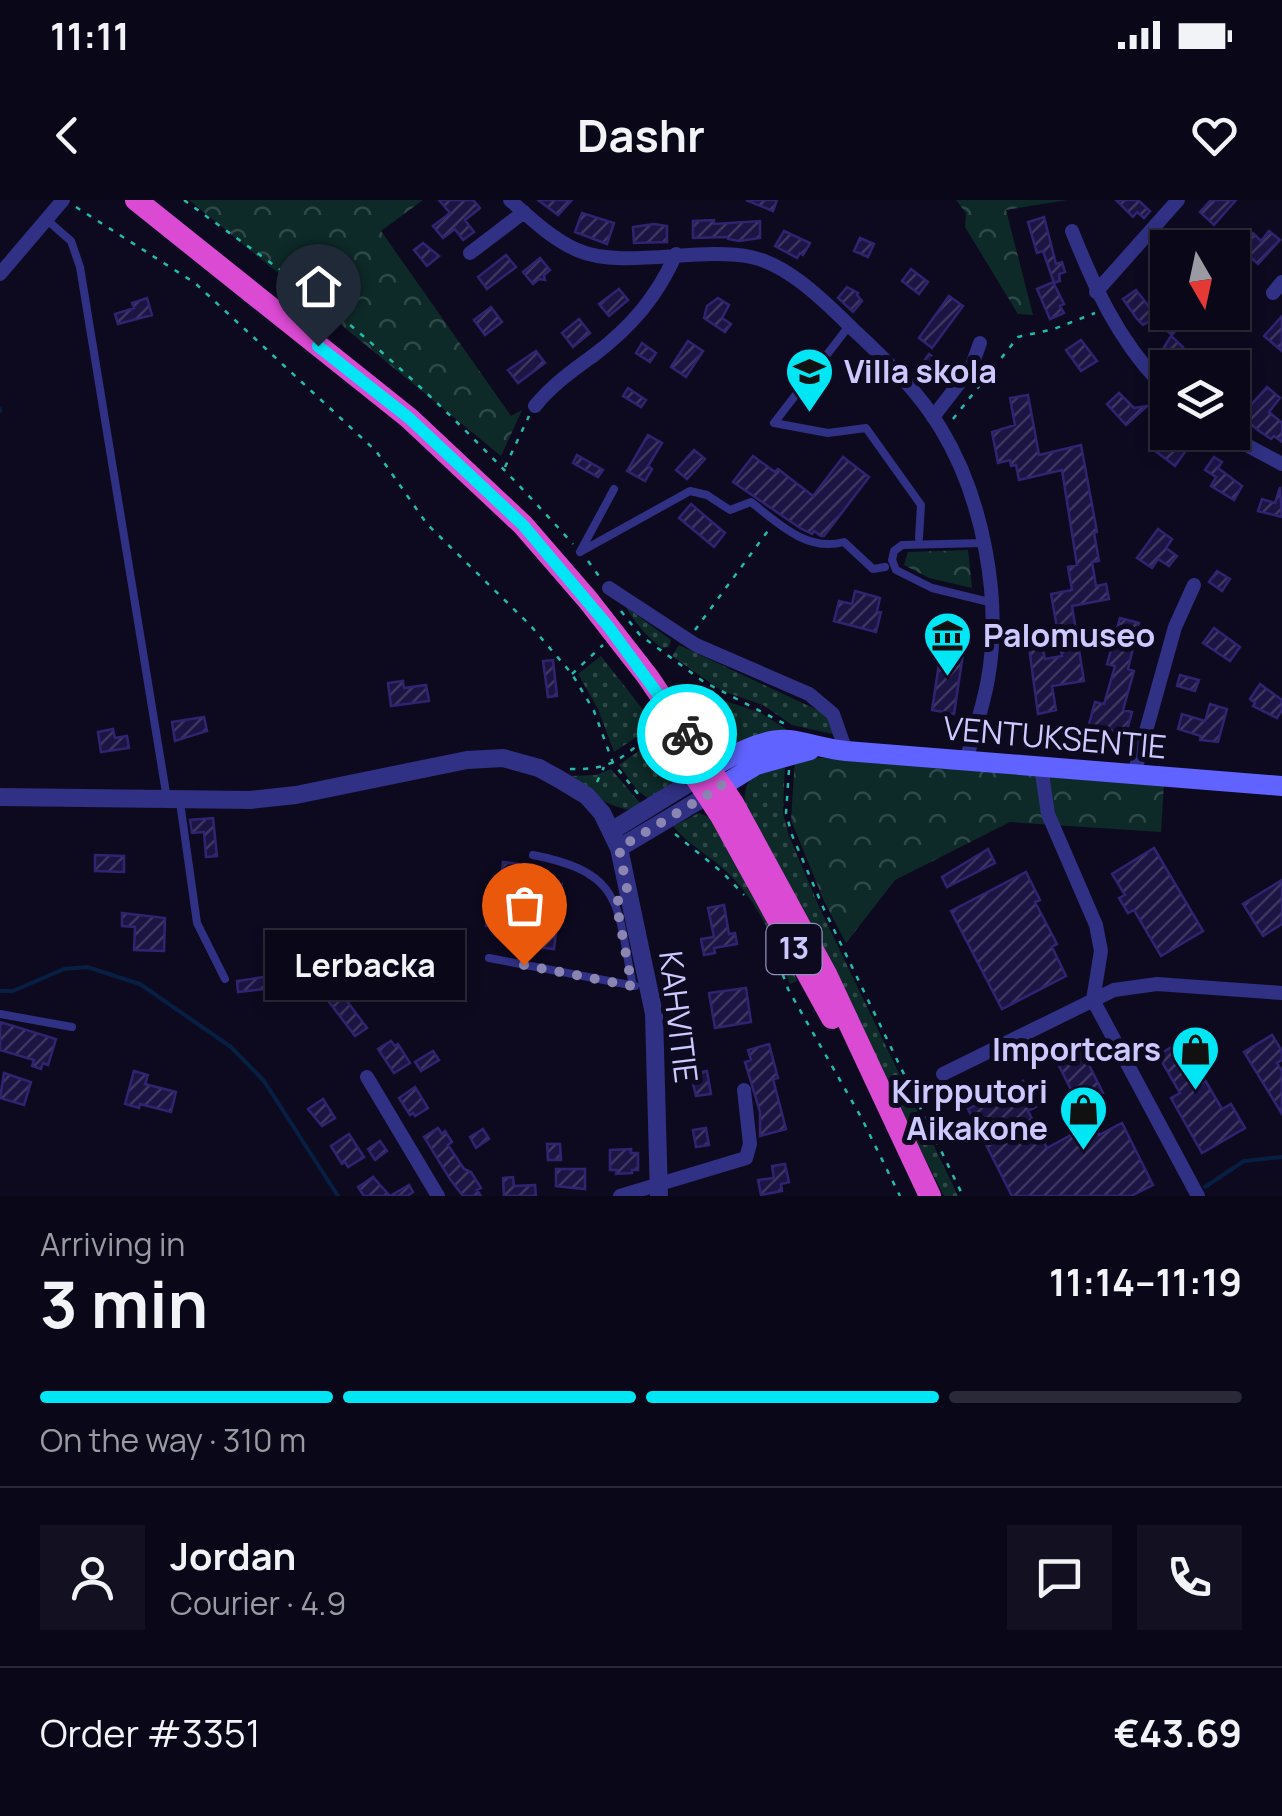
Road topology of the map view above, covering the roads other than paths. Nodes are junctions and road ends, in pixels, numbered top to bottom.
1 (65, 200) edge
2 (136, 200) edge
3 (510, 200) edge
4 (1178, 200) edge
5 (524, 212) junction
6 (47, 220) junction
7 (1072, 230) dead end
8 (470, 254) dead end
9 (676, 254) junction
10 (0, 274) edge
11 (1096, 292) junction
12 (849, 326) junction
13 (980, 343) dead end
14 (1150, 372) edge
15 (535, 406) road end
16 (937, 422) junction
17 (1250, 447) edge
18 (1282, 464) edge
19 (463, 470) junction
20 (614, 490) dead end
21 (919, 538) dead end
22 (984, 543) junction
23 (885, 567) dead end
24 (1194, 585) dead end
25 (609, 588) road end
26 (990, 602) junction
27 (846, 750) junction
28 (966, 760) junction
29 (1040, 767) junction
30 (1134, 774) junction
31 (709, 782) junction
32 (1282, 786) edge
33 (0, 797) edge
34 (173, 798) junction
35 (616, 839) junction
36 (532, 855) dead end
37 (622, 898) junction
38 (488, 958) dead end
39 (225, 980) dead end
40 (641, 987) junction
41 (1282, 993) edge
42 (1093, 1000) junction
43 (0, 1014) edge
44 (72, 1027) dead end
45 (943, 1074) dead end
46 (366, 1077) dead end
47 (744, 1090) dead end
48 (659, 1189) edge
49 (438, 1196) edge
50 (620, 1196) edge
51 (930, 1196) edge
52 (1198, 1196) edge

1 - 6 street
2 - 19 highway, 13
3 - 5 street
4 - 11 street
5 - 8 street
5 - 9 street
6 - 10 street
6 - 34 lane
7 - 11 street
9 - 12 street
9 - 15 street
11 - 14 street
12 - 16 street
12 - 21 lane
13 - 16 street
16 - 22 street
17 - 18 street
19 - 31 highway, 13
19 - 31 highway, 13
20 - 23 lane
22 - 26 street
22 - 26 lane
24 - 30 street
25 - 27 street
26 - 28 street
27 - 28 main road, VENTUKSENTIE
27 - 31 main road, VENTUKSENTIE
28 - 29 main road, VENTUKSENTIE
29 - 30 main road, VENTUKSENTIE
29 - 42 street
30 - 32 main road, VENTUKSENTIE
31 - 35 street
31 - 35 street
31 - 51 highway, 13
33 - 34 street
34 - 35 street
34 - 39 lane
35 - 37 street, KAHVITIE
36 - 37 lane
37 - 40 street, KAHVITIE
38 - 40 lane
40 - 48 street, KAHVITIE
41 - 42 street
42 - 45 street
42 - 52 street
43 - 44 lane
46 - 49 street
47 - 48 street
48 - 50 street

